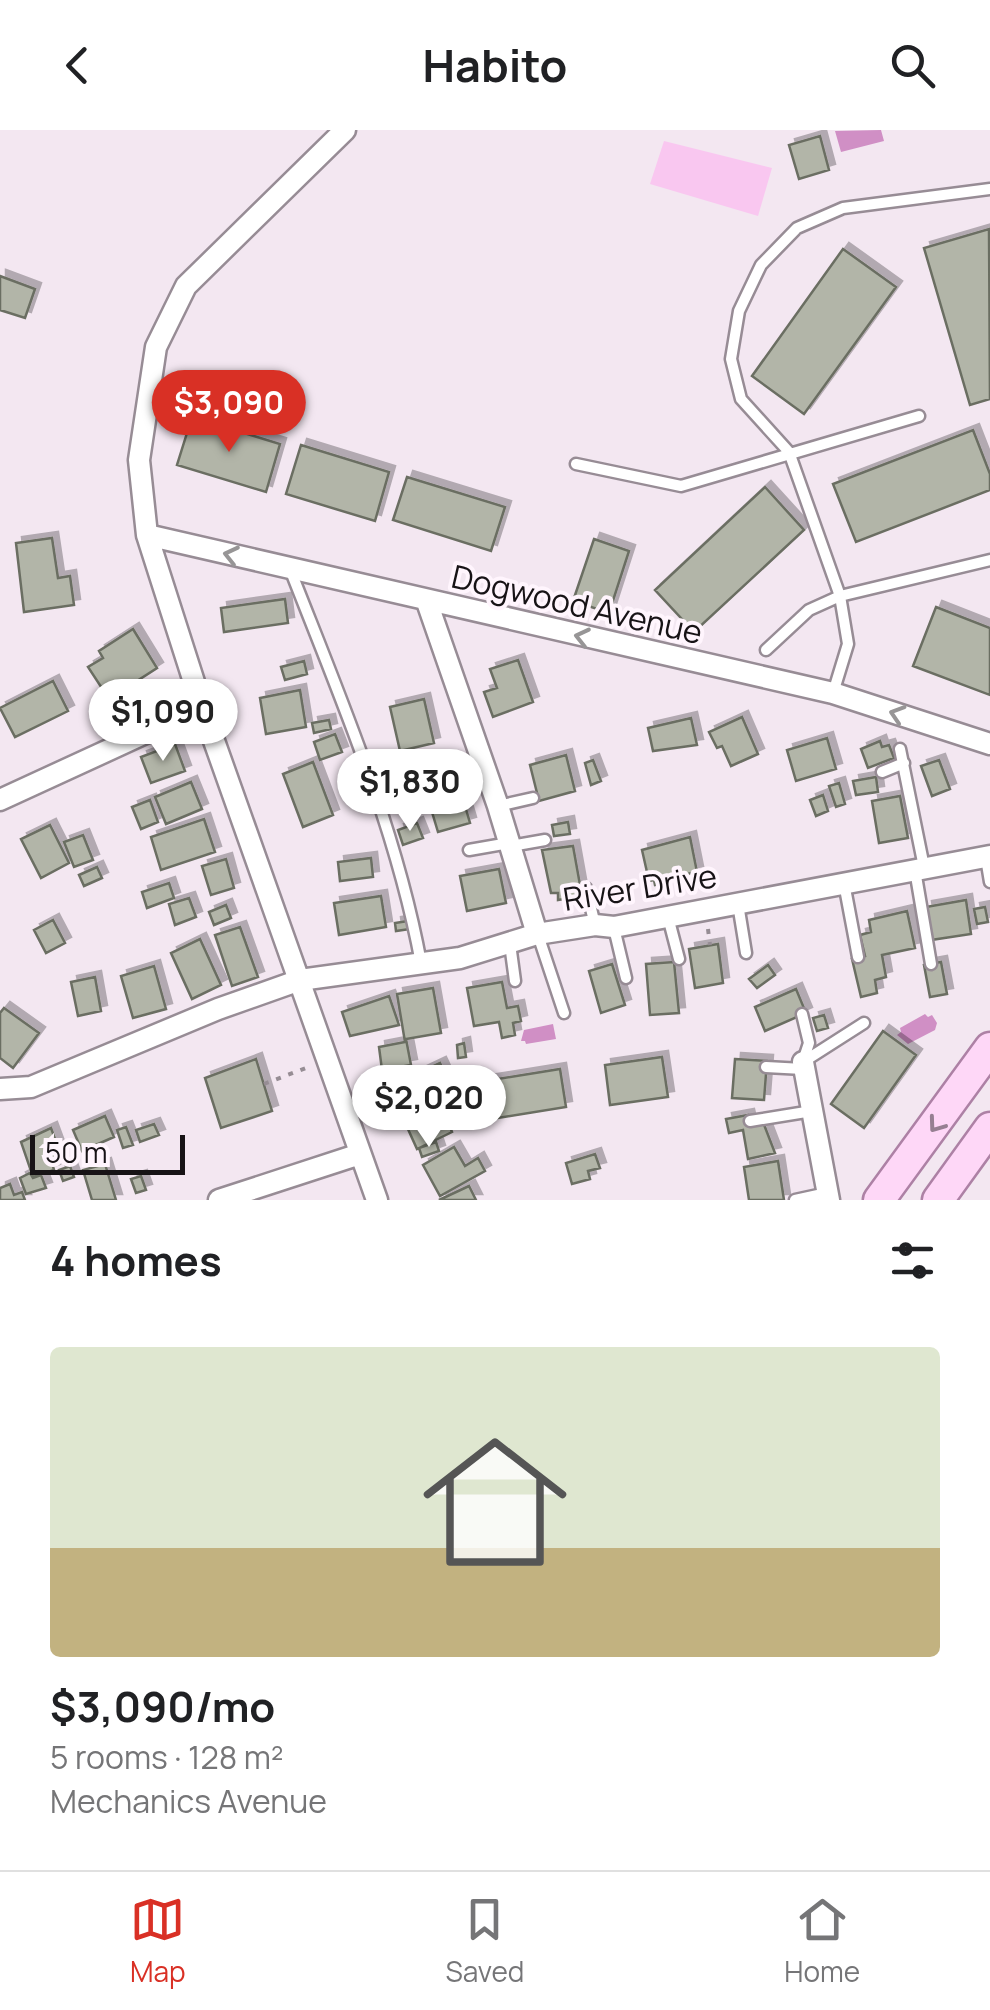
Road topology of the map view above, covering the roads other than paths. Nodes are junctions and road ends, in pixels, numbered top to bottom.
1 (345, 130) edge
2 (990, 189) edge
3 (918, 416) dead end
4 (788, 452) junction
5 (576, 464) dead end
6 (147, 535) junction
7 (990, 560) edge
8 (290, 568) junction
9 (840, 596) junction
10 (427, 602) junction
11 (766, 650) dead end
12 (833, 693) junction
13 (202, 707) junction
14 (990, 744) edge
15 (900, 749) dead end
16 (904, 764) junction
17 (882, 772) dead end
18 (534, 798) dead end
19 (0, 800) edge
20 (498, 806) junction
21 (545, 840) dead end
22 (510, 844) junction
23 (469, 850) dead end
24 (988, 856) edge
25 (920, 868) junction
26 (844, 882) junction
27 (990, 882) edge
28 (586, 888) dead end
29 (738, 902) junction
30 (667, 916) junction
31 (604, 926) junction
32 (537, 934) junction
33 (510, 942) junction
34 (746, 953) dead end
35 (858, 957) dead end
36 (679, 959) dead end
37 (422, 964) junction
38 (931, 964) dead end
39 (626, 978) dead end
40 (300, 980) junction
41 (515, 981) dead end
42 (564, 1013) dead end
43 (802, 1014) dead end
44 (864, 1024) dead end
45 (987, 1059) edge
46 (804, 1065) junction
47 (766, 1066) dead end
48 (0, 1090) edge
49 (812, 1111) junction
50 (750, 1120) dead end
51 (990, 1128) edge
52 (360, 1154) junction
53 (828, 1197) edge
54 (219, 1200) edge
55 (376, 1200) edge
56 (794, 1200) edge
57 (879, 1200) edge
58 (938, 1200) edge

1 - 6 street
2 - 4 lane
3 - 4 lane
4 - 5 lane
4 - 9 lane
8 -> 6 street, Dogwood Avenue
6 - 13 street
7 - 9 lane
8 - 10 street, Dogwood Avenue
8 - 37 lane
9 - 11 lane
9 - 12 lane
12 -> 10 street, Dogwood Avenue
10 - 20 street
14 -> 12 street, Dogwood Avenue
13 - 19 street
13 - 40 street
15 - 16 lane
16 - 17 lane
16 - 25 lane
18 - 20 lane
20 - 22 street
21 - 22 lane
22 - 23 lane
22 - 32 street
24 - 25 street, River Drive
24 - 27 lane
25 - 26 street, River Drive
25 - 38 lane
26 - 29 street, River Drive
26 - 35 lane
28 - 31 lane
29 - 30 street, River Drive
29 - 34 lane
30 - 31 street, River Drive
30 - 36 lane
31 - 32 street, River Drive
31 - 39 lane
32 - 33 street, River Drive
32 - 42 lane
33 - 37 street, River Drive
33 - 41 lane
37 - 40 street, River Drive
40 - 48 street, River Drive
40 - 52 street
43 - 46 lane
44 - 46 lane
45 -> 57 main road
46 - 47 lane
46 - 49 street
49 - 50 lane
49 - 53 street
51 - 58 main road
52 - 54 street
52 - 55 street
53 - 56 lane

